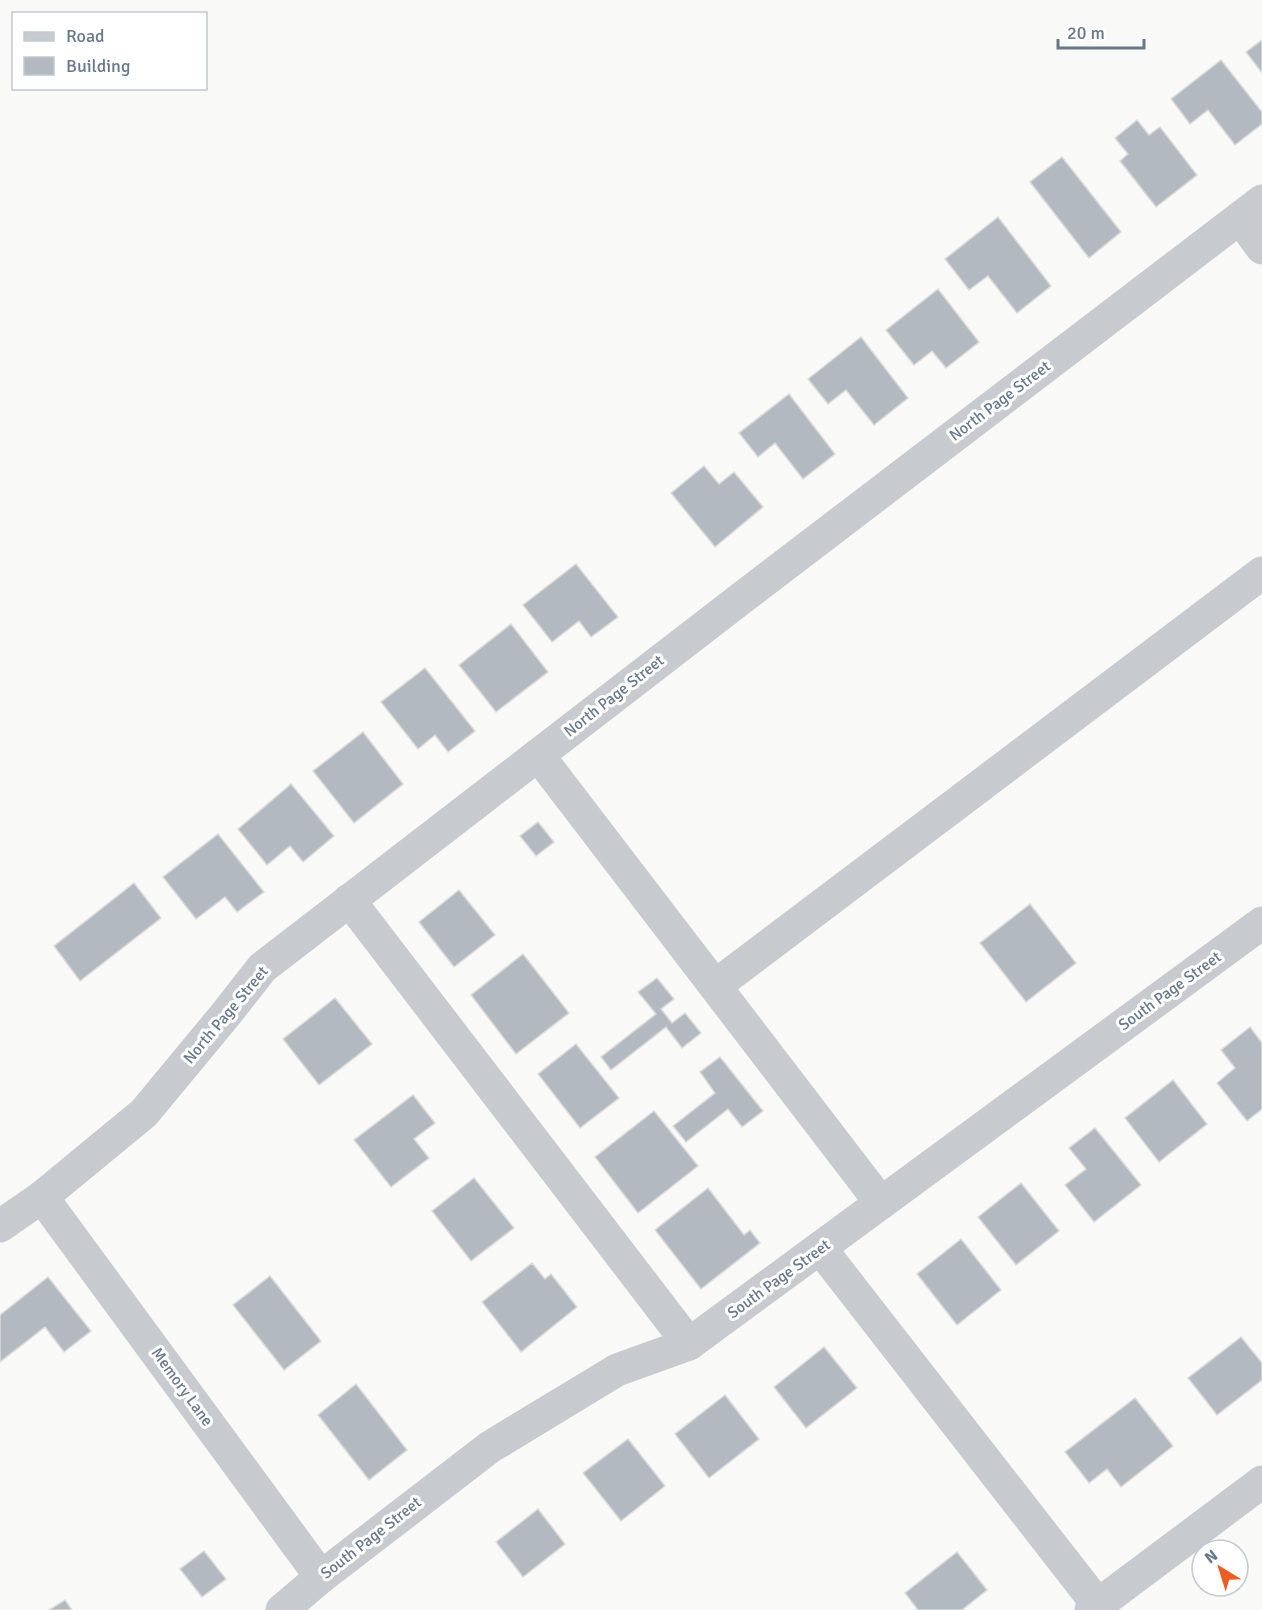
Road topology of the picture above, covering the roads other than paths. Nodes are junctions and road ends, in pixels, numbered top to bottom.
1 (1251, 210) edge
2 (1262, 248) edge
3 (1262, 573) edge
4 (538, 755) junction
5 (350, 900) junction
6 (1262, 923) edge
7 (715, 986) junction
8 (42, 1197) junction
9 (881, 1203) junction
10 (0, 1226) edge
11 (820, 1248) junction
12 (689, 1344) junction
13 (1262, 1482) edge
14 (321, 1576) junction
15 (1094, 1608) edge
16 (282, 1610) edge

1 - 2 street
1 - 4 street, North Page Street
3 - 7 street
4 - 5 street, North Page Street
4 - 7 street
5 - 8 street, North Page Street
5 - 12 street
6 - 9 street, South Page Street
7 - 9 street
8 - 10 street, North Page Street
8 - 14 street, Memory Lane
9 - 11 street, South Page Street
11 - 12 street, South Page Street
11 - 15 street
12 - 14 street, South Page Street
13 - 15 street
14 - 16 street, South Page Street

